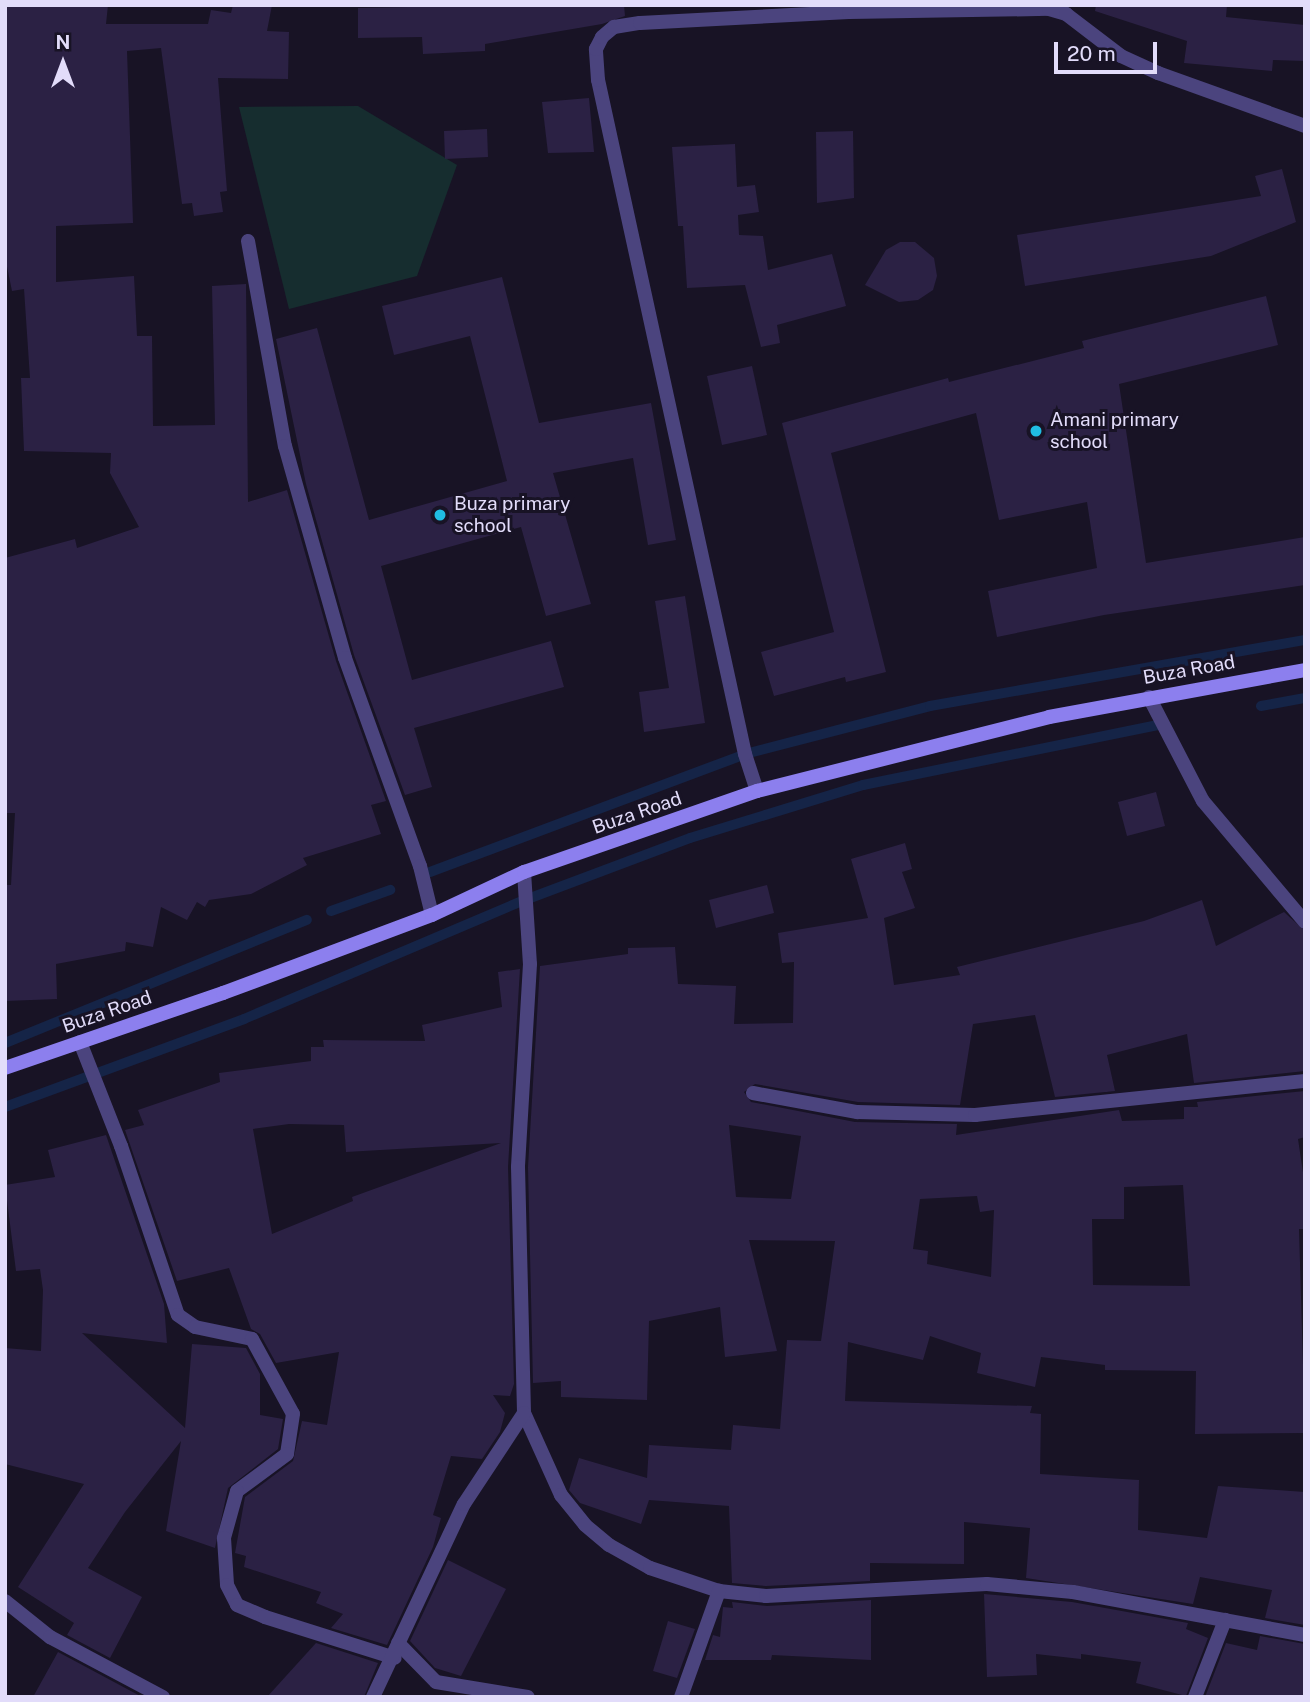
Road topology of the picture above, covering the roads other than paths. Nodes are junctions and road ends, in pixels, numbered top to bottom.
1 (1305, 126) edge
2 (248, 241) dead end
3 (1305, 670) edge
4 (1149, 696) junction
5 (757, 791) junction
6 (524, 872) junction
7 (432, 915) junction
8 (1305, 922) edge
9 (80, 1042) junction
10 (5, 1068) edge
11 (1305, 1081) edge
12 (753, 1093) dead end
13 (524, 1413) junction
14 (719, 1591) junction
15 (5, 1601) edge
16 (1224, 1620) junction
17 (1305, 1635) edge
18 (397, 1650) junction
19 (163, 1697) edge
20 (373, 1697) edge
21 (528, 1697) edge
22 (681, 1697) edge
23 (1195, 1697) edge

1 - 5 street
2 - 7 street
3 - 4 main road, Buza Road
4 - 5 main road, Buza Road
4 - 8 street
5 - 6 main road, Buza Road
6 - 7 main road, Buza Road
6 - 13 street
7 - 9 main road, Buza Road
9 - 10 main road, Buza Road
9 - 18 street
11 - 12 street
13 - 14 street
13 - 18 street
14 - 16 street
14 - 22 street
15 - 19 street
16 - 17 street
16 - 23 street
18 - 20 street
18 - 21 street

